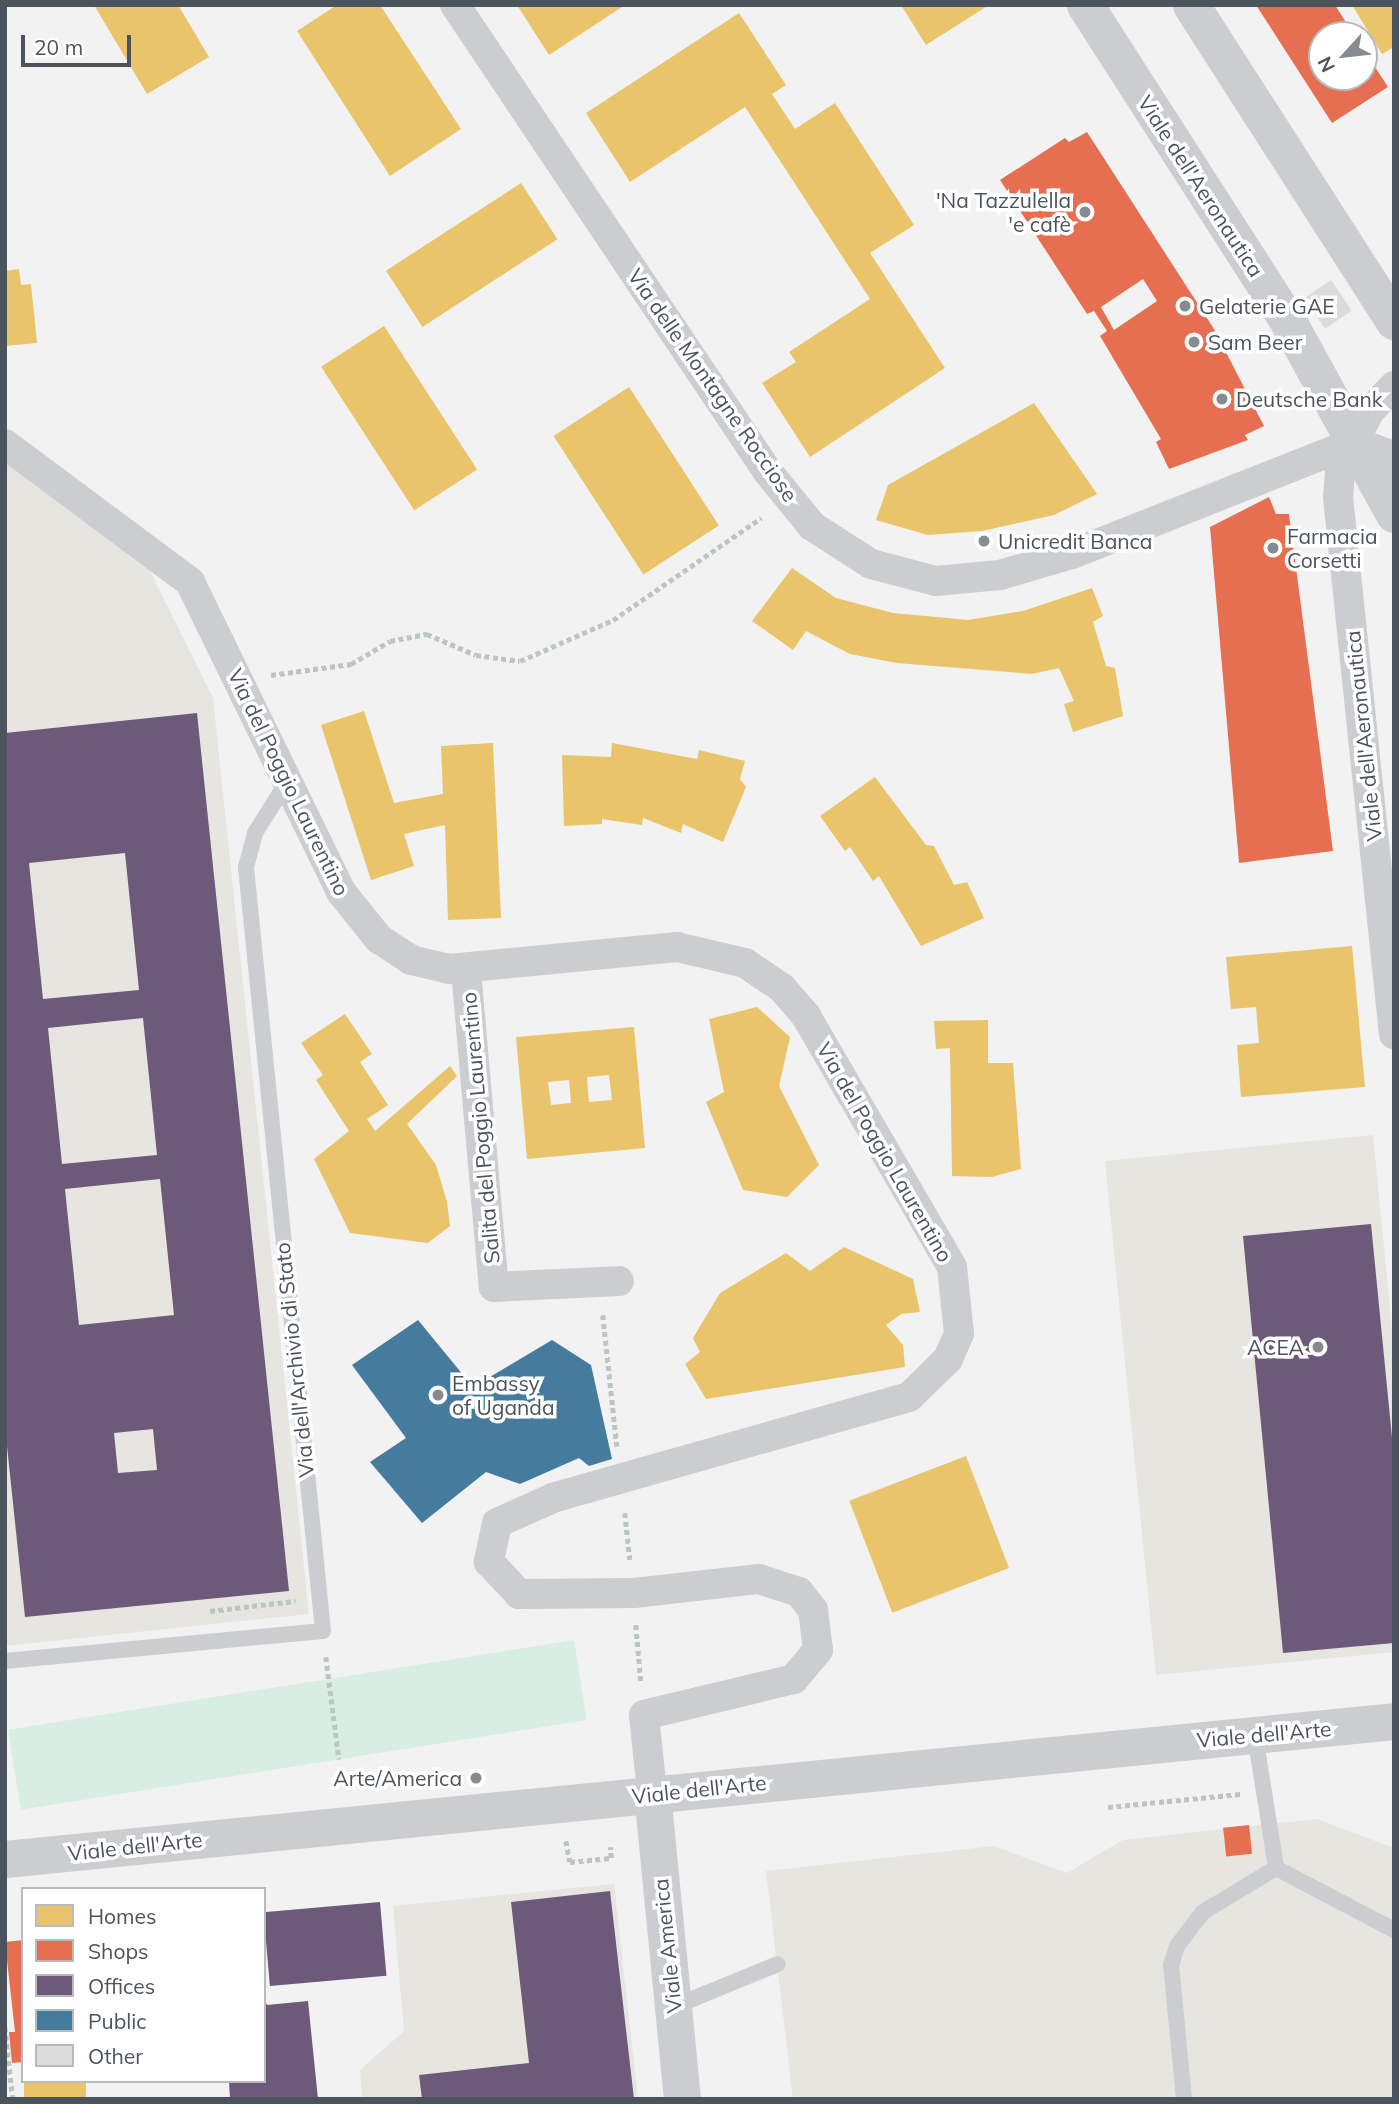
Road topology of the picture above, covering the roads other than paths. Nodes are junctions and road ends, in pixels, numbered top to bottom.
1 (455, 5) edge
2 (1085, 5) edge
3 (1191, 5) edge
4 (1394, 321) edge
5 (1394, 386) edge
6 (1355, 442) junction
7 (5, 444) edge
8 (1394, 456) edge
9 (1394, 514) edge
10 (287, 782) junction
11 (466, 970) junction
12 (1394, 1034) edge
13 (619, 1281) dead end
14 (5, 1661) edge
15 (1394, 1721) edge
16 (1255, 1735) junction
17 (652, 1793) junction
18 (5, 1859) edge
19 (1276, 1868) junction
20 (1394, 1930) edge
21 (778, 1964) dead end
22 (673, 2007) junction
23 (682, 2099) edge
24 (1184, 2099) edge

1 - 6 street, Via delle Montagne Rocciose
2 - 6 street, Viale dell'Aeronautica
3 - 4 street
5 - 6 street
6 - 8 street
6 - 9 street, Viale dell'Aeronautica
6 - 12 street, Viale dell'Aeronautica
7 - 10 street, Via del Poggio Laurentino
10 - 11 street, Via del Poggio Laurentino
10 - 14 lane, Via dell'Archivio di Stato
11 - 13 street, Salita del Poggio Laurentino
11 - 17 street, Via del Poggio Laurentino
15 - 16 street, Viale dell'Arte
16 - 17 street, Viale dell'Arte
16 - 19 lane
17 - 18 street, Viale dell'Arte
17 - 22 street, Viale America
19 - 20 lane
19 - 24 lane
21 - 22 lane
22 - 23 street, Viale America

